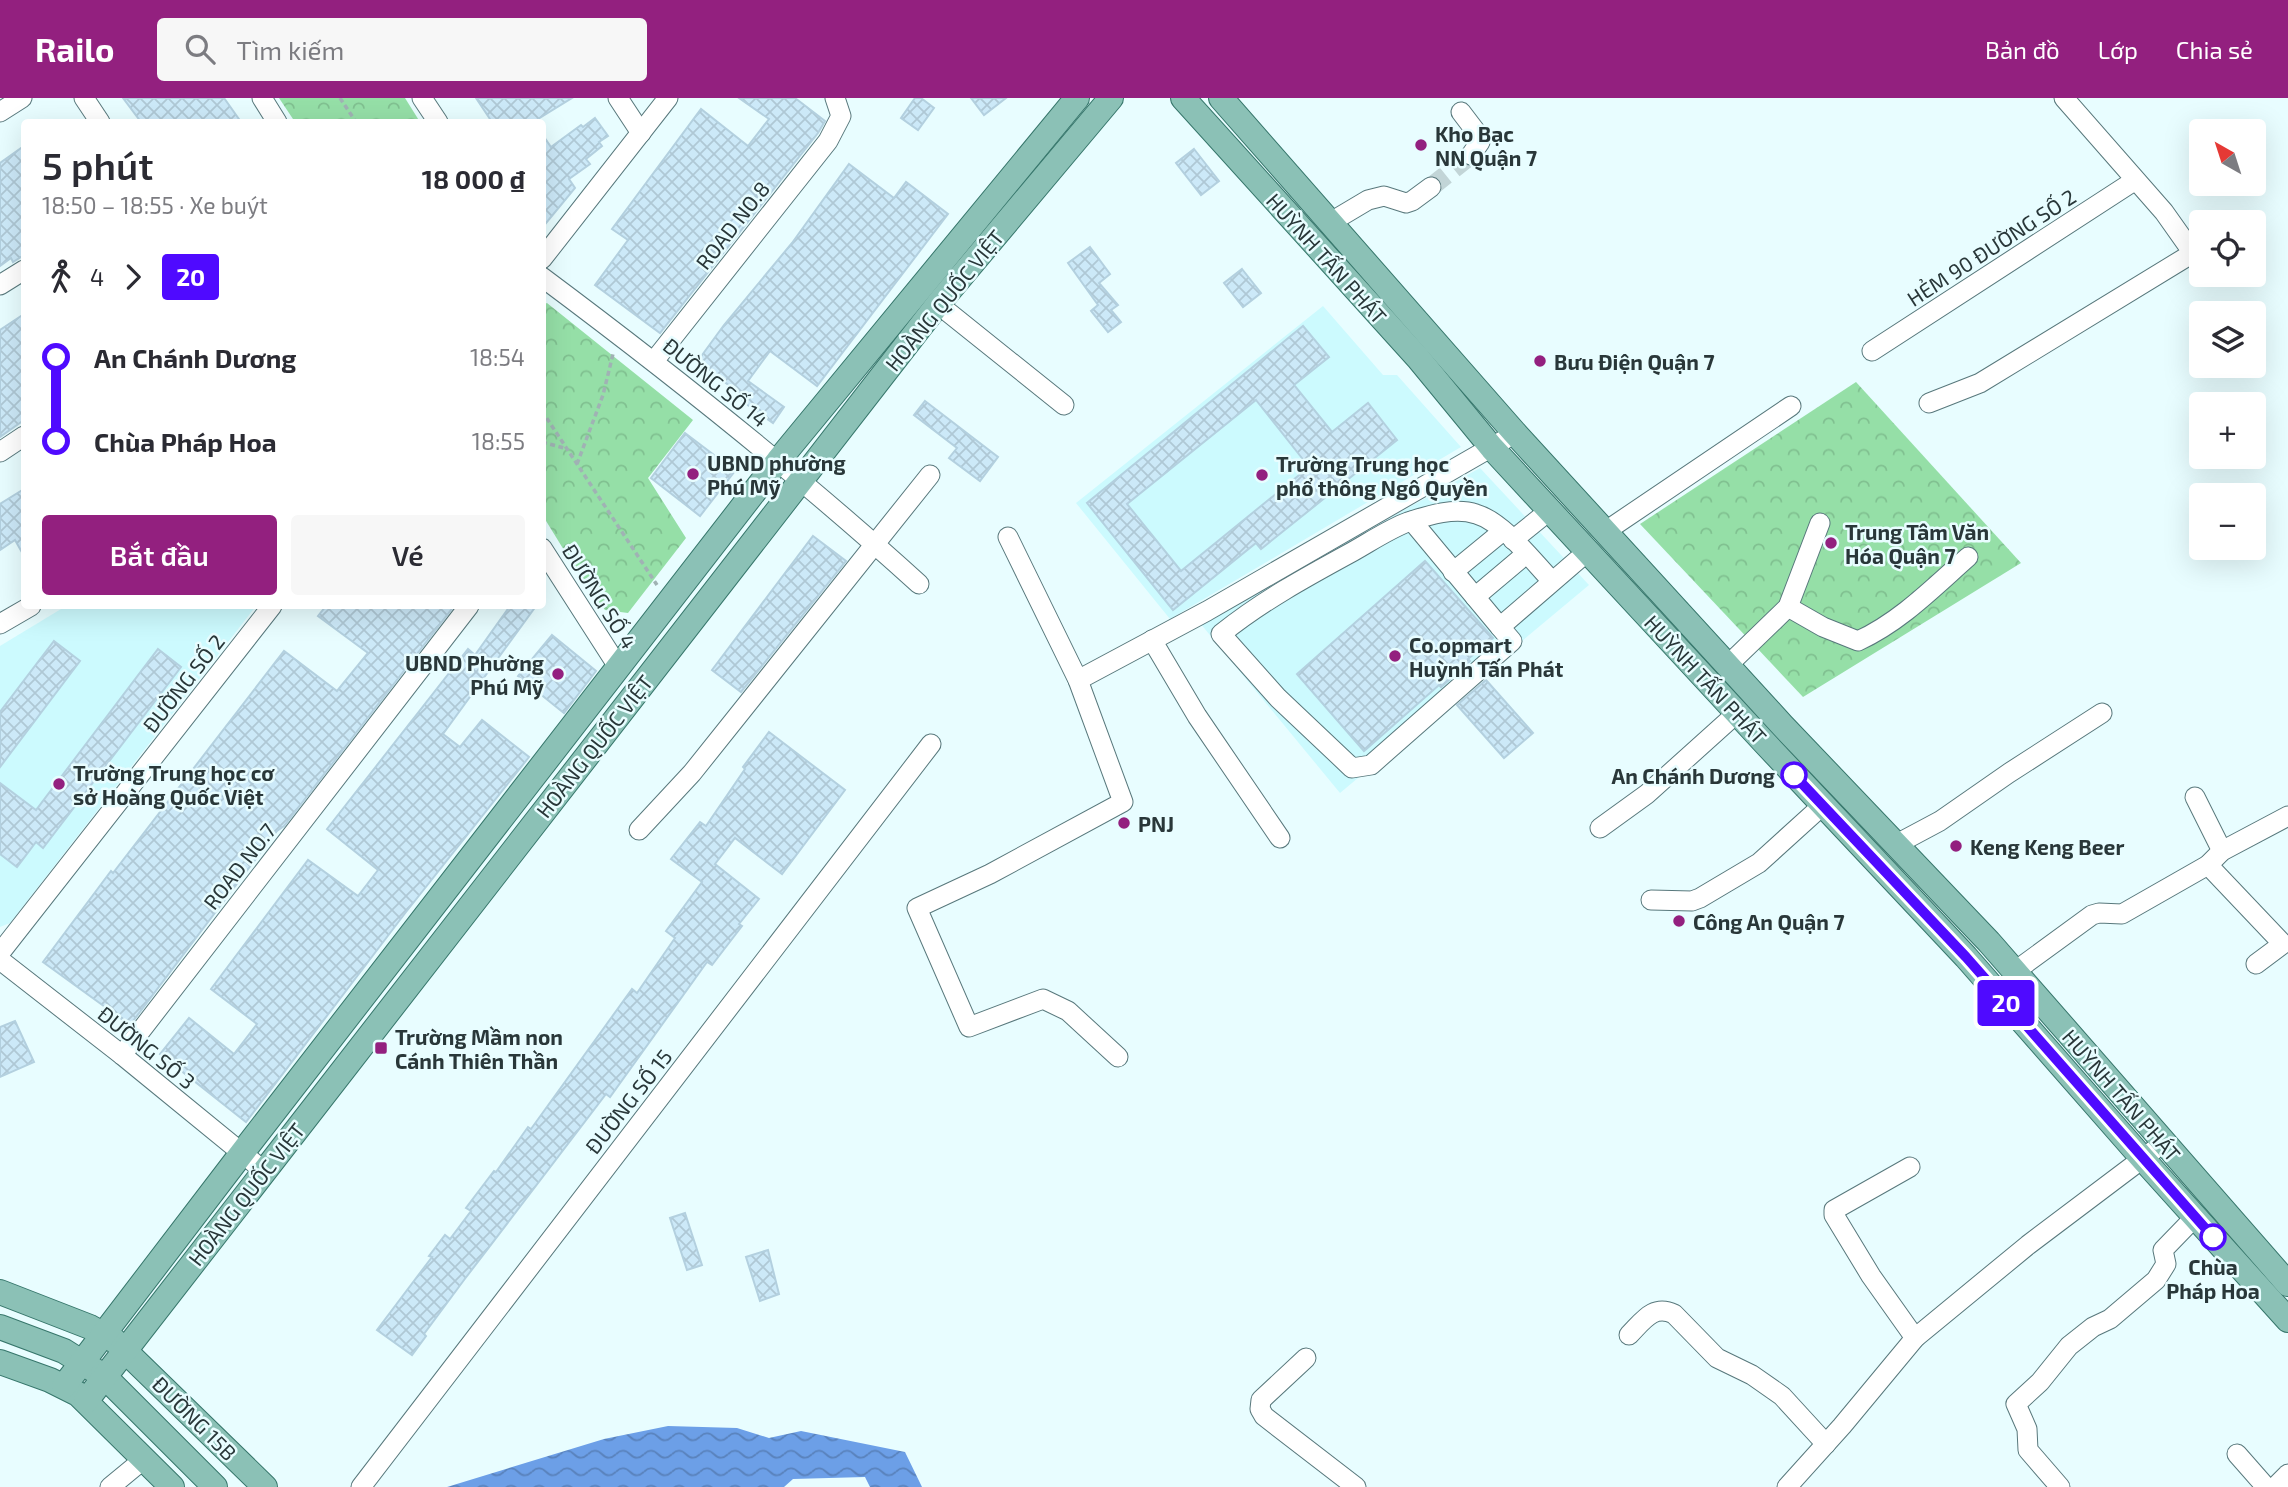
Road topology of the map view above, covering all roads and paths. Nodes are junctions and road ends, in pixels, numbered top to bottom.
1 (22, 98) edge
2 (84, 98) edge
3 (262, 98) edge
4 (340, 98) edge
5 (422, 98) edge
6 (618, 98) edge
7 (668, 98) edge
8 (1077, 98) edge
9 (1111, 98) edge
10 (1183, 98) edge
11 (1221, 98) edge
12 (2064, 98) edge
13 (838, 107) edge
14 (0, 112) edge
15 (1461, 112) dead end
16 (98, 119) edge
17 (275, 119) edge
18 (354, 119) edge
19 (436, 119) edge
20 (641, 133) junction
21 (1471, 155) dead end
22 (2134, 181) junction
23 (1431, 187) tunnel mouth
24 (1331, 222) junction
25 (546, 254) edge
26 (21, 272) edge
27 (546, 281) edge
28 (0, 285) edge
29 (938, 304) junction
30 (618, 334) junction
31 (1872, 351) dead end
32 (654, 361) junction
33 (1930, 403) dead end
34 (1063, 405) dead end
35 (1791, 406) dead end
36 (546, 417) edge
37 (1514, 432) junction
38 (21, 438) edge
39 (546, 443) edge
40 (566, 448) junction
41 (1492, 448) junction
42 (0, 452) edge
43 (778, 461) junction
44 (577, 464) junction
45 (930, 475) dead end
46 (801, 480) junction
47 (1550, 510) junction
48 (1412, 521) junction
49 (1820, 523) dead end
50 (1606, 531) junction
51 (1008, 537) dead end
52 (1514, 542) junction
53 (875, 544) junction
54 (1588, 551) junction
55 (546, 554) edge
56 (1968, 557) dead end
57 (1453, 572) junction
58 (1551, 580) junction
59 (919, 584) dead end
60 (1475, 597) junction
61 (669, 603) junction
62 (1788, 607) junction
63 (26, 609) edge
64 (270, 609) edge
65 (467, 609) edge
66 (1207, 611) junction
67 (0, 624) edge
68 (1500, 627) junction
69 (1221, 634) junction
70 (1152, 640) junction
71 (1727, 665) junction
72 (619, 668) junction
73 (1078, 680) junction
74 (1737, 713) junction
75 (2102, 713) dead end
76 (931, 744) dead end
77 (2195, 797) dead end
78 (1823, 805) junction
79 (2288, 817) edge
80 (1600, 828) dead end
81 (639, 830) dead end
82 (1280, 838) dead end
83 (1895, 845) junction
84 (2215, 858) junction
85 (1651, 900) dead end
86 (0, 953) edge
87 (0, 960) edge
88 (2256, 964) dead end
89 (2014, 972) junction
90 (122, 1055) junction
91 (1118, 1057) dead end
92 (2163, 1143) junction
93 (242, 1153) junction
94 (2143, 1159) junction
95 (1910, 1167) dead end
96 (264, 1171) junction
97 (2195, 1217) junction
98 (2288, 1284) edge
99 (0, 1292) edge
100 (2288, 1320) edge
101 (0, 1327) edge
102 (104, 1334) junction
103 (1629, 1335) dead end
104 (1915, 1338) junction
105 (126, 1350) junction
106 (1306, 1358) dead end
107 (83, 1361) junction
108 (0, 1362) edge
109 (105, 1377) junction
110 (64, 1386) junction
111 (86, 1401) junction
112 (1826, 1444) junction
113 (2237, 1454) dead end
114 (144, 1459) junction
115 (2288, 1475) edge
116 (110, 1487) edge
117 (172, 1487) edge
118 (215, 1487) edge
119 (265, 1487) edge
120 (361, 1487) edge
121 (1356, 1487) edge
122 (1787, 1487) edge
123 (2060, 1487) edge
124 (2266, 1487) edge
125 (2276, 1487) edge

1 - 14 street
2 - 16 street
3 - 17 street
4 - 18 path
5 - 19 street
6 - 20 street
7 - 20 street
8 - 43 main road, HOÀNG QUỐC VIỆT
9 - 29 main road, HOÀNG QUỐC VIỆT
10 - 41 main road, HUỲNH TẤN PHÁT
11 - 24 main road, HUỲNH TẤN PHÁT
12 - 22 street
13 - 32 street, ROAD NO.8
15 - 21 street
20 - 25 street
22 - 31 street, HẺM 90 ĐƯỜNG SỐ 2
22 - 33 street
23 - 24 street
24 - 37 main road, HUỲNH TẤN PHÁT
26 - 28 street
27 - 30 street, ĐƯỜNG SỐ 14
29 - 34 street
29 - 46 main road, HOÀNG QUỐC VIỆT
30 - 32 street, ĐƯỜNG SỐ 14
30 - 44 path
32 - 43 street, ĐƯỜNG SỐ 14
35 - 50 street
36 - 40 path
37 - 41 street
37 - 50 main road, HUỲNH TẤN PHÁT
38 - 42 street
39 - 40 path
40 - 44 path
41 - 47 main road, HUỲNH TẤN PHÁT
41 - 66 street
43 - 46 street, ĐƯỜNG SỐ 14
43 - 61 main road, HOÀNG QUỐC VIỆT
44 - 61 path
45 - 53 street
46 - 53 street, ĐƯỜNG SỐ 14
46 - 96 main road, HOÀNG QUỐC VIỆT
47 - 52 street
47 - 54 main road, HUỲNH TẤN PHÁT
48 - 52 street
48 - 57 street
48 - 69 street
49 - 62 street
50 - 71 main road, HUỲNH TẤN PHÁT
51 - 73 street
52 - 57 street
52 - 58 street
52 - 60 street
53 - 59 street, ĐƯỜNG SỐ 14
53 - 81 street
54 - 58 street
54 - 74 main road, HUỲNH TẤN PHÁT
55 - 72 street, ĐƯỜNG SỐ 4
56 - 62 street
57 - 60 street
58 - 68 street
60 - 68 street
61 - 72 main road, HOÀNG QUỐC VIỆT
62 - 71 street
63 - 67 street
64 - 86 street, ĐƯỜNG SỐ 2
65 - 90 street, ROAD NO.7
66 - 69 street
66 - 70 street
68 - 69 street
70 - 73 street
70 - 82 street
71 - 83 main road, HUỲNH TẤN PHÁT
72 - 93 main road, HOÀNG QUỐC VIỆT
73 - 91 street
74 - 78 main road, HUỲNH TẤN PHÁT
74 - 80 street
75 - 83 street
76 - 120 street, ĐƯỜNG SỐ 15
77 - 84 street
78 - 85 street
78 - 94 main road, HUỲNH TẤN PHÁT
79 - 84 street
83 - 89 main road, HUỲNH TẤN PHÁT
84 - 88 street
84 - 89 street
87 - 90 street, ĐƯỜNG SỐ 3
89 - 92 main road, HUỲNH TẤN PHÁT
90 - 93 street, ĐƯỜNG SỐ 3
92 - 94 street
92 - 98 main road, HUỲNH TẤN PHÁT
93 - 96 street, ĐƯỜNG SỐ 3
93 - 102 main road, HOÀNG QUỐC VIỆT
94 - 97 main road, HUỲNH TẤN PHÁT
94 - 104 street
95 - 104 street
96 - 105 main road, HOÀNG QUỐC VIỆT
97 - 100 main road, HUỲNH TẤN PHÁT
97 - 123 street
99 - 102 main road, ĐƯỜNG 15B
101 - 107 main road, ĐƯỜNG 15B
102 - 105 main road, ĐƯỜNG 15B
102 - 107 main road, HOÀNG QUỐC VIỆT
103 - 112 street
104 - 112 street
105 - 109 main road, HOÀNG QUỐC VIỆT
105 - 119 main road, ĐƯỜNG 15B
106 - 121 street
107 - 109 main road, ĐƯỜNG 15B
107 - 110 main road, HOÀNG QUỐC VIỆT
108 - 110 main road
109 - 111 main road, HOÀNG QUỐC VIỆT
109 - 118 main road, ĐƯỜNG 15B
110 - 111 main road
111 - 114 main road
112 - 122 street
113 - 124 street
114 - 116 street
114 - 117 main road
115 - 125 street

